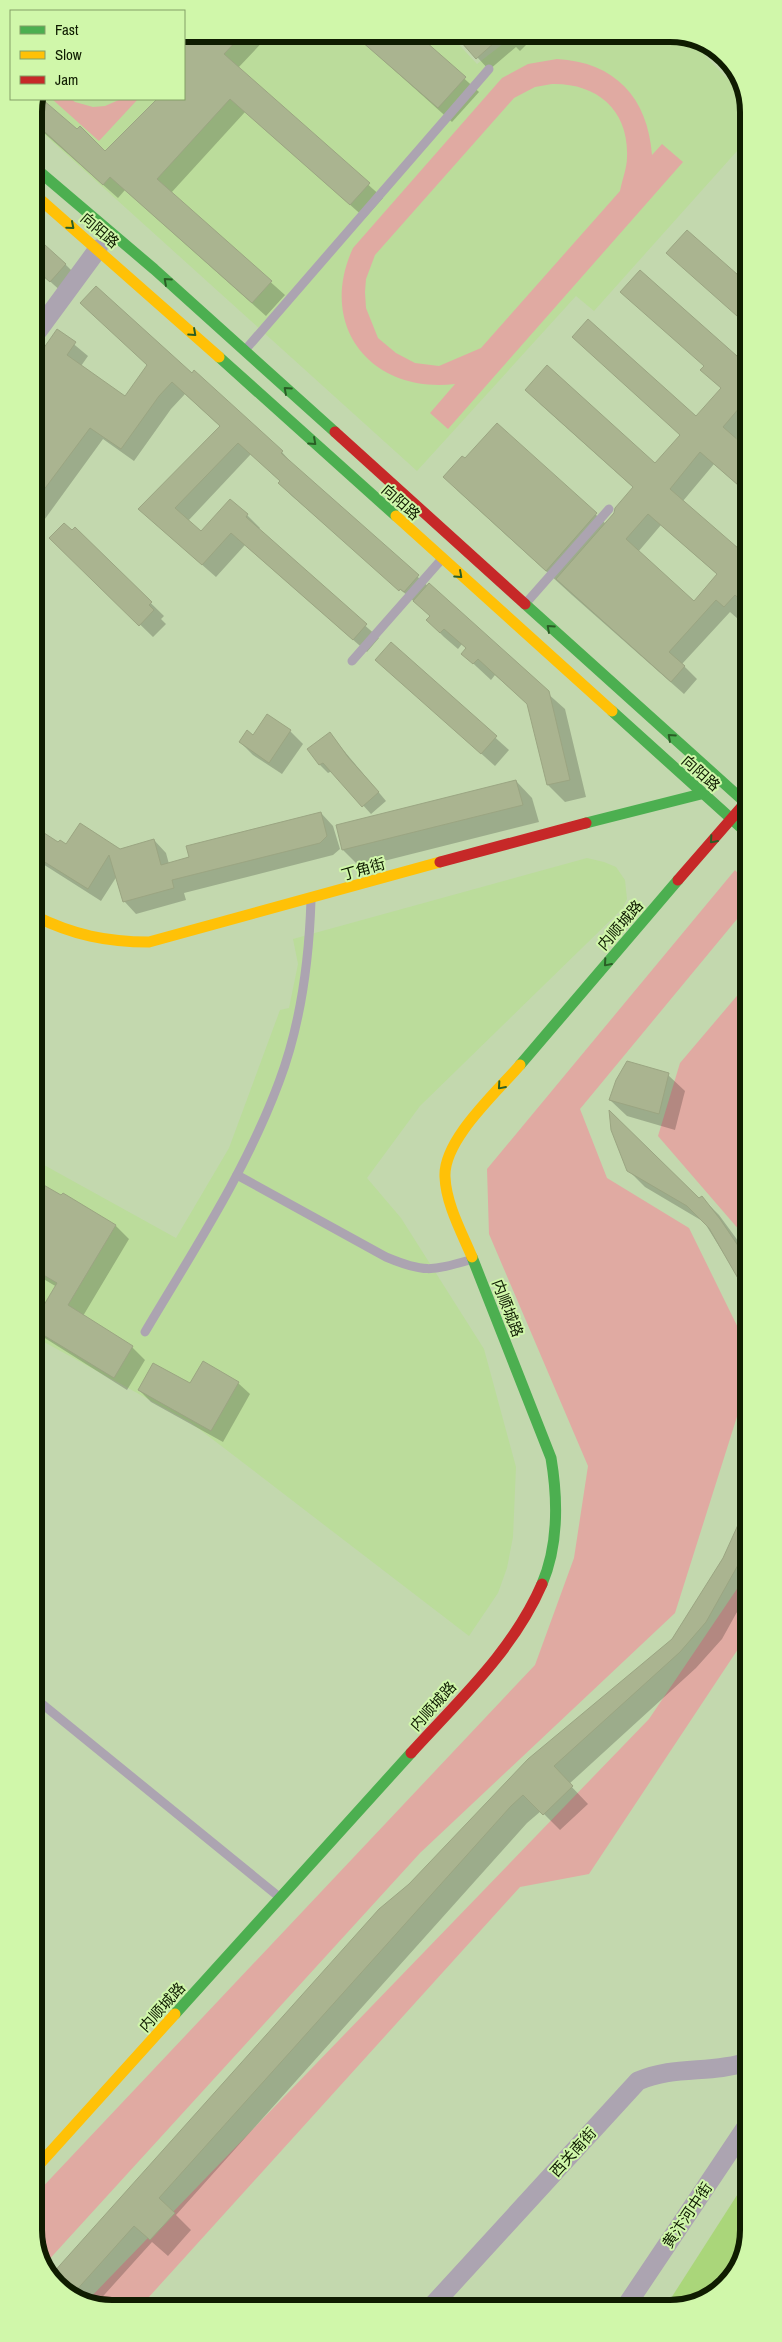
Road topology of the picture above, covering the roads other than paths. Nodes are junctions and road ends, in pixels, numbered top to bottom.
1 (489, 69) dead end
2 (42, 174) edge
3 (42, 201) edge
4 (98, 249) junction
5 (42, 325) edge
6 (244, 352) junction
7 (609, 509) dead end
8 (442, 559) junction
9 (524, 605) junction
10 (352, 661) dead end
11 (701, 794) junction
12 (740, 799) edge
13 (740, 810) edge
14 (730, 819) junction
15 (740, 828) edge
16 (312, 899) junction
17 (42, 919) edge
18 (466, 1148) dead end
19 (447, 1163) junction
20 (237, 1175) junction
21 (473, 1260) junction
22 (145, 1332) dead end
23 (42, 1704) edge
24 (281, 1897) junction
25 (740, 2064) edge
26 (740, 2136) edge
27 (42, 2161) edge
28 (438, 2300) edge
29 (630, 2300) edge

1 - 6 lane
6 -> 2 street, 向阳路
3 -> 4 street, 向阳路
4 - 5 street
4 -> 8 street, 向阳路
9 -> 6 street, 向阳路
7 - 9 lane
8 - 10 lane
8 -> 11 street, 向阳路
12 -> 9 street, 向阳路
11 - 14 street, 向阳路
11 - 16 street, 丁角街
13 - 14 street, 内顺城路
14 - 15 street, 向阳路
14 -> 19 street, 内顺城路
16 - 17 street, 丁角街
16 - 20 lane
18 - 19 street
19 - 21 street, 内顺城路
20 - 21 lane
20 - 22 lane
21 - 24 street, 内顺城路
23 - 24 lane
24 - 27 street, 内顺城路
25 - 28 street, 西关南街
26 - 29 street, 黄汴河中街

